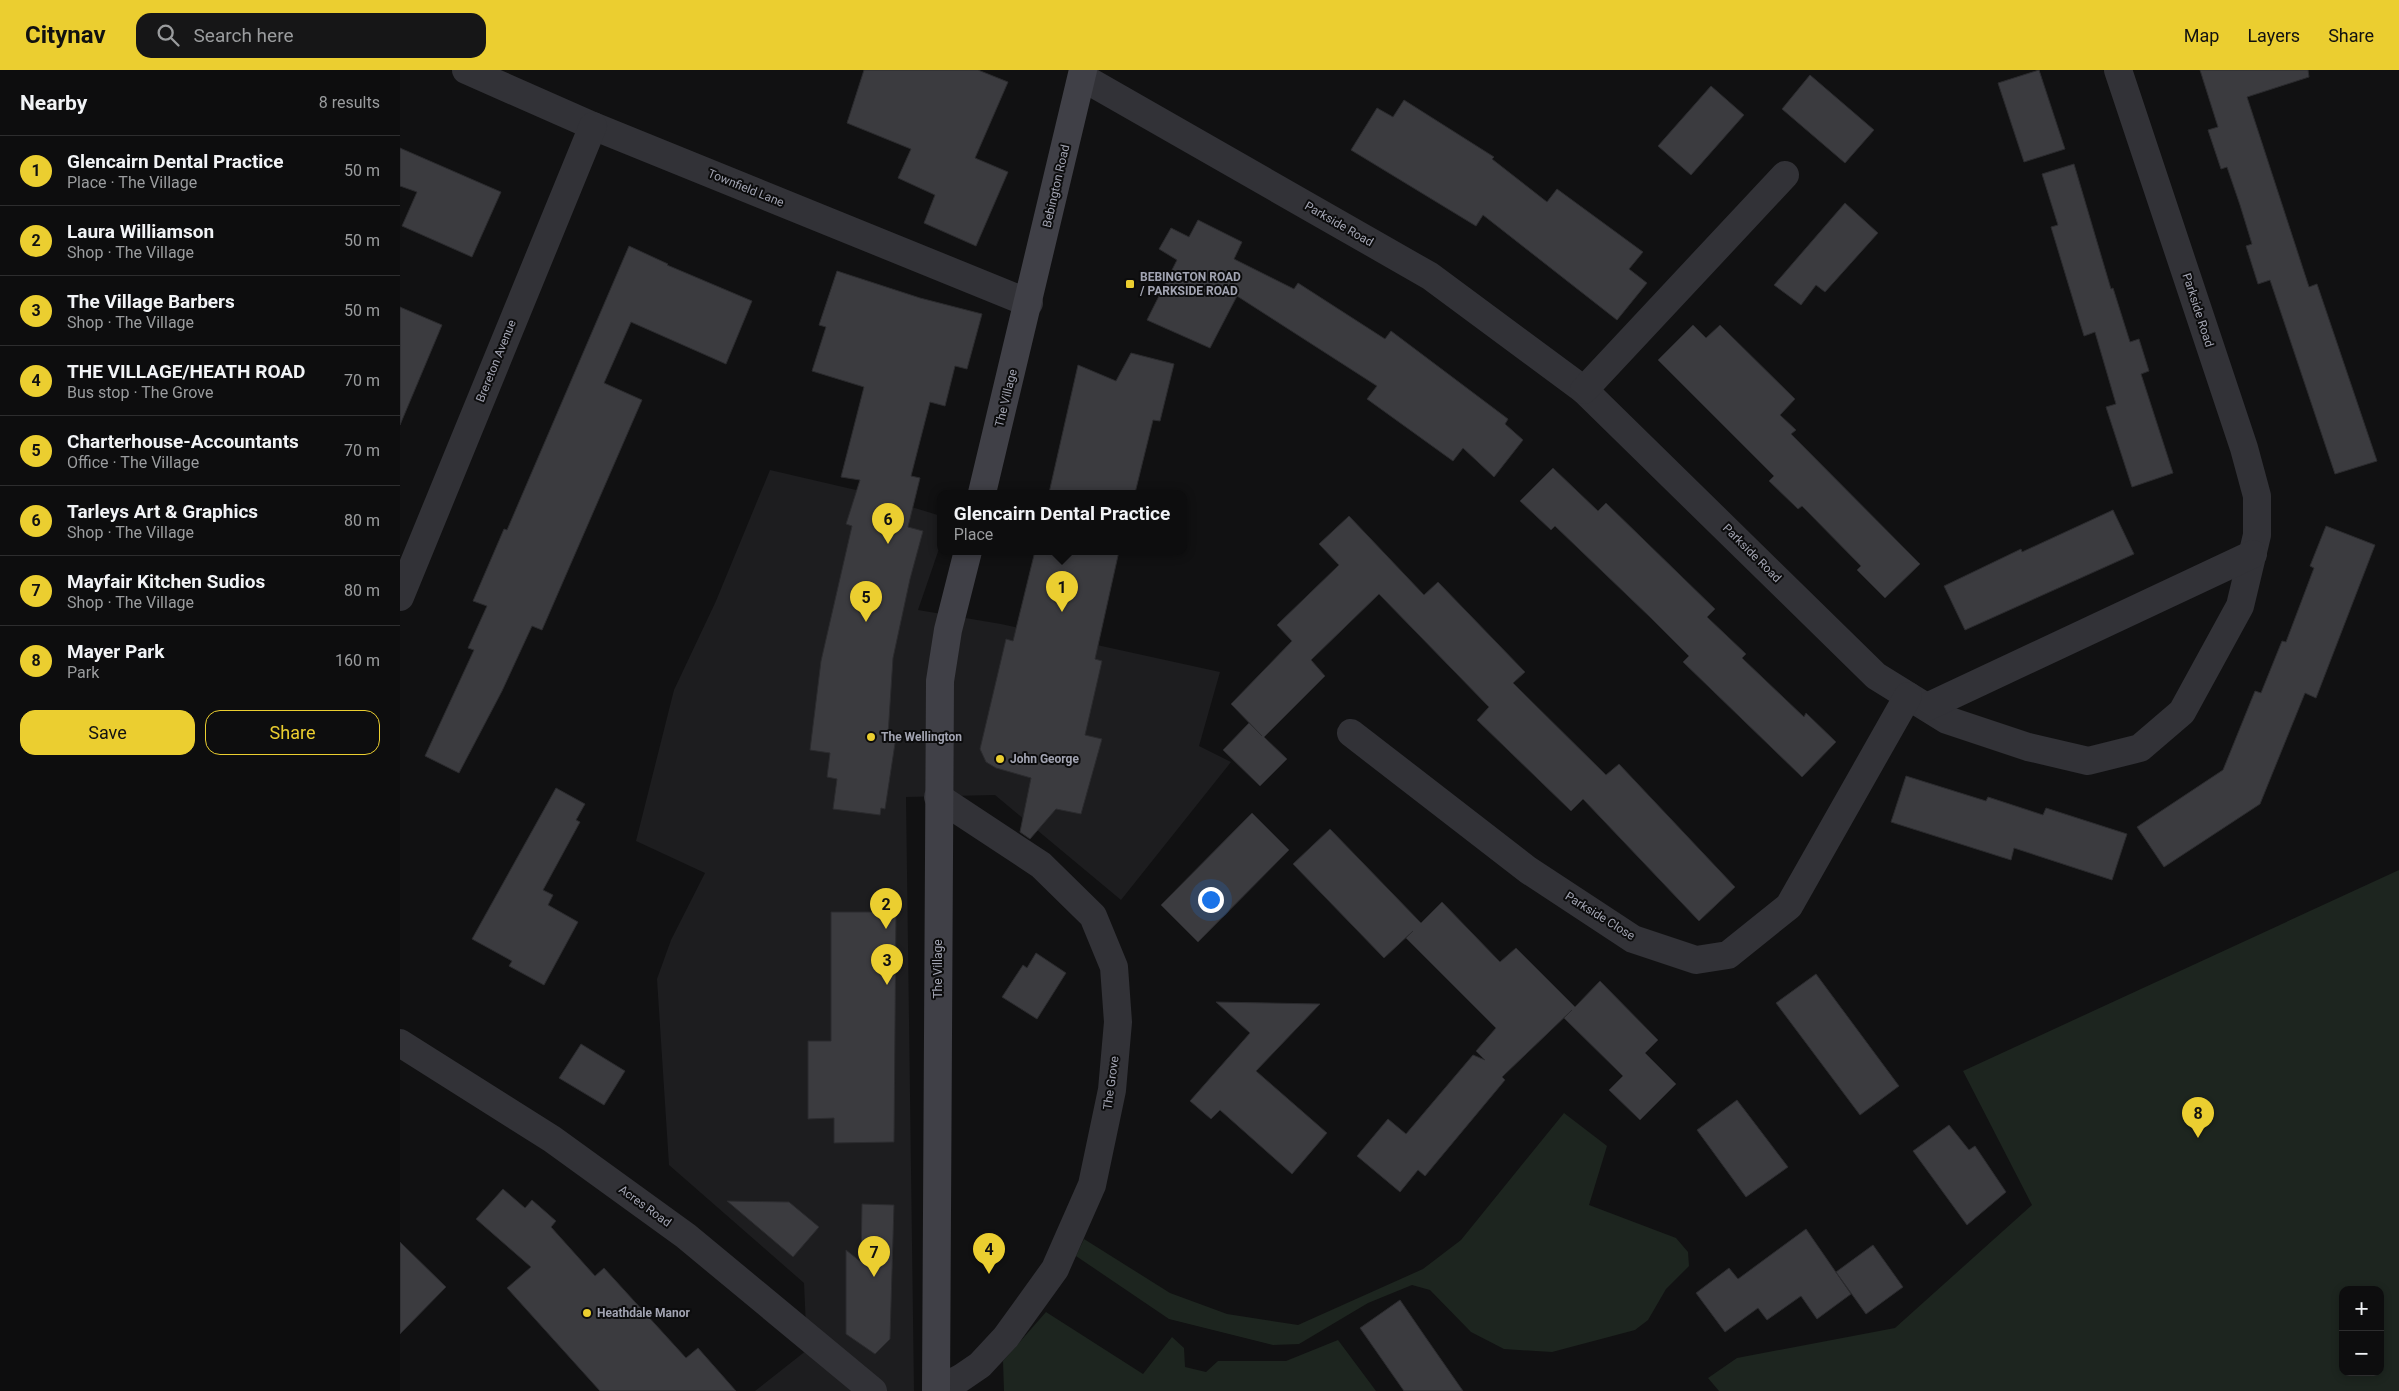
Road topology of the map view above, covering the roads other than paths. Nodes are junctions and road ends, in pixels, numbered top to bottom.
1 (466, 70) edge
2 (2118, 70) edge
3 (1083, 73) edge
4 (593, 126) junction
5 (1785, 175) dead end
6 (1029, 303) junction
7 (1584, 390) junction
8 (983, 490) edge
9 (2253, 554) junction
10 (967, 555) edge
11 (400, 597) edge
12 (1918, 701) junction
13 (1352, 733) dead end
14 (938, 797) junction
15 (400, 1043) edge
16 (873, 1391) edge
17 (936, 1391) edge

1 - 4 street, Townfield Lane
2 - 9 street, Parkside Road
3 - 6 main road, Bebington Road
3 - 7 street, Parkside Road
4 - 6 street, Townfield Lane
4 - 11 street, Brereton Avenue
5 - 7 street
6 - 8 main road, The Village
7 - 12 street, Parkside Road
9 - 12 street
9 - 12 street, Parkside Road
10 - 14 main road, The Village
12 - 13 street, Parkside Close
14 - 17 main road, The Village
14 - 17 street, The Grove
15 - 16 street, Acres Road

